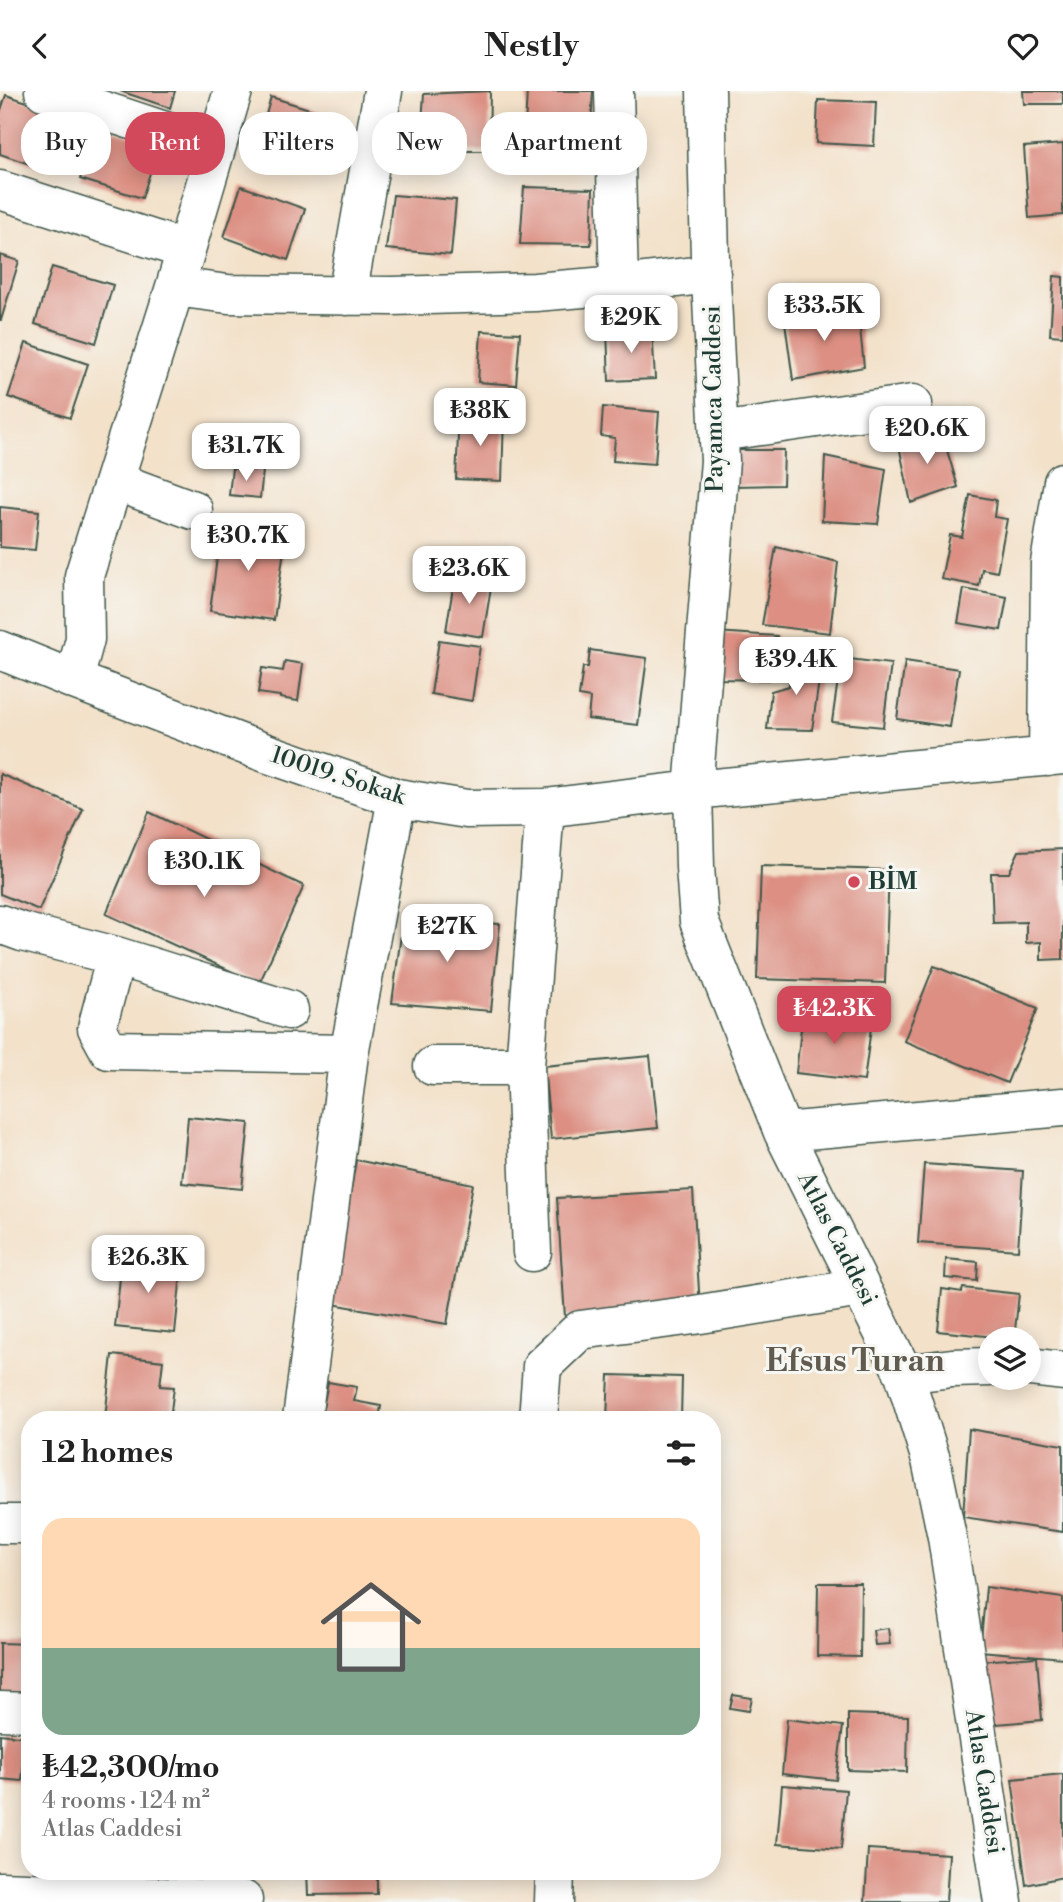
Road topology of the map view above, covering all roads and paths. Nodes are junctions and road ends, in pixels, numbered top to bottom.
1 (44, 91) edge
2 (233, 91) edge
3 (383, 91) edge
4 (614, 91) edge
5 (706, 91) edge
6 (125, 118) edge
7 (225, 118) edge
8 (208, 175) edge
9 (0, 190) edge
10 (186, 250) junction
11 (711, 274) junction
12 (619, 285) junction
13 (175, 287) junction
14 (346, 296) junction
15 (913, 404) dead end
16 (719, 432) junction
17 (115, 481) junction
18 (1063, 482) edge
19 (193, 510) dead end
20 (0, 650) edge
21 (74, 680) junction
22 (1055, 756) edge
23 (693, 790) junction
24 (397, 798) junction
25 (545, 808) junction
26 (0, 924) edge
27 (116, 956) junction
28 (289, 1010) dead end
29 (349, 1054) junction
30 (433, 1066) dead end
31 (525, 1066) junction
32 (1063, 1107) edge
33 (783, 1132) junction
34 (532, 1252) dead end
35 (861, 1288) junction
36 (978, 1367) edge
37 (1041, 1368) edge
38 (1063, 1371) edge
39 (904, 1374) junction
40 (303, 1411) edge
41 (539, 1411) edge
42 (0, 1524) edge
43 (21, 1524) edge
44 (0, 1711) edge
45 (21, 1712) edge
46 (555, 1880) edge
47 (0, 1891) edge
48 (244, 1891) edge
49 (554, 1902) edge
50 (1003, 1902) edge

1 - 6 street
2 - 7 street
3 - 14 street
4 - 12 street
5 - 11 street, Payamca Caddesi
8 - 10 street
9 - 10 street
10 - 13 street
11 - 12 street
11 - 16 street, Payamca Caddesi
12 - 14 street
13 - 14 street
13 - 17 street
15 - 16 street
16 - 23 street, Payamca Caddesi
17 - 19 street
17 - 21 street
18 - 22 street
20 - 21 street, 10019. Sokak
21 - 24 street, 10019. Sokak
22 - 23 street, 10019. Sokak
23 - 25 street, 10019. Sokak
23 - 33 street, Atlas Caddesi
24 - 25 street, 10019. Sokak
24 - 29 street
25 - 31 street
26 - 27 street
27 - 28 street
27 - 29 street
29 - 40 street
30 - 31 street
31 - 34 street
32 - 33 street
33 - 35 street, Atlas Caddesi
35 - 39 street, Atlas Caddesi
35 - 41 street
36 - 39 street
37 - 38 street
39 - 50 street, Atlas Caddesi
42 - 43 street
44 - 45 street
46 - 49 street
47 - 48 street

